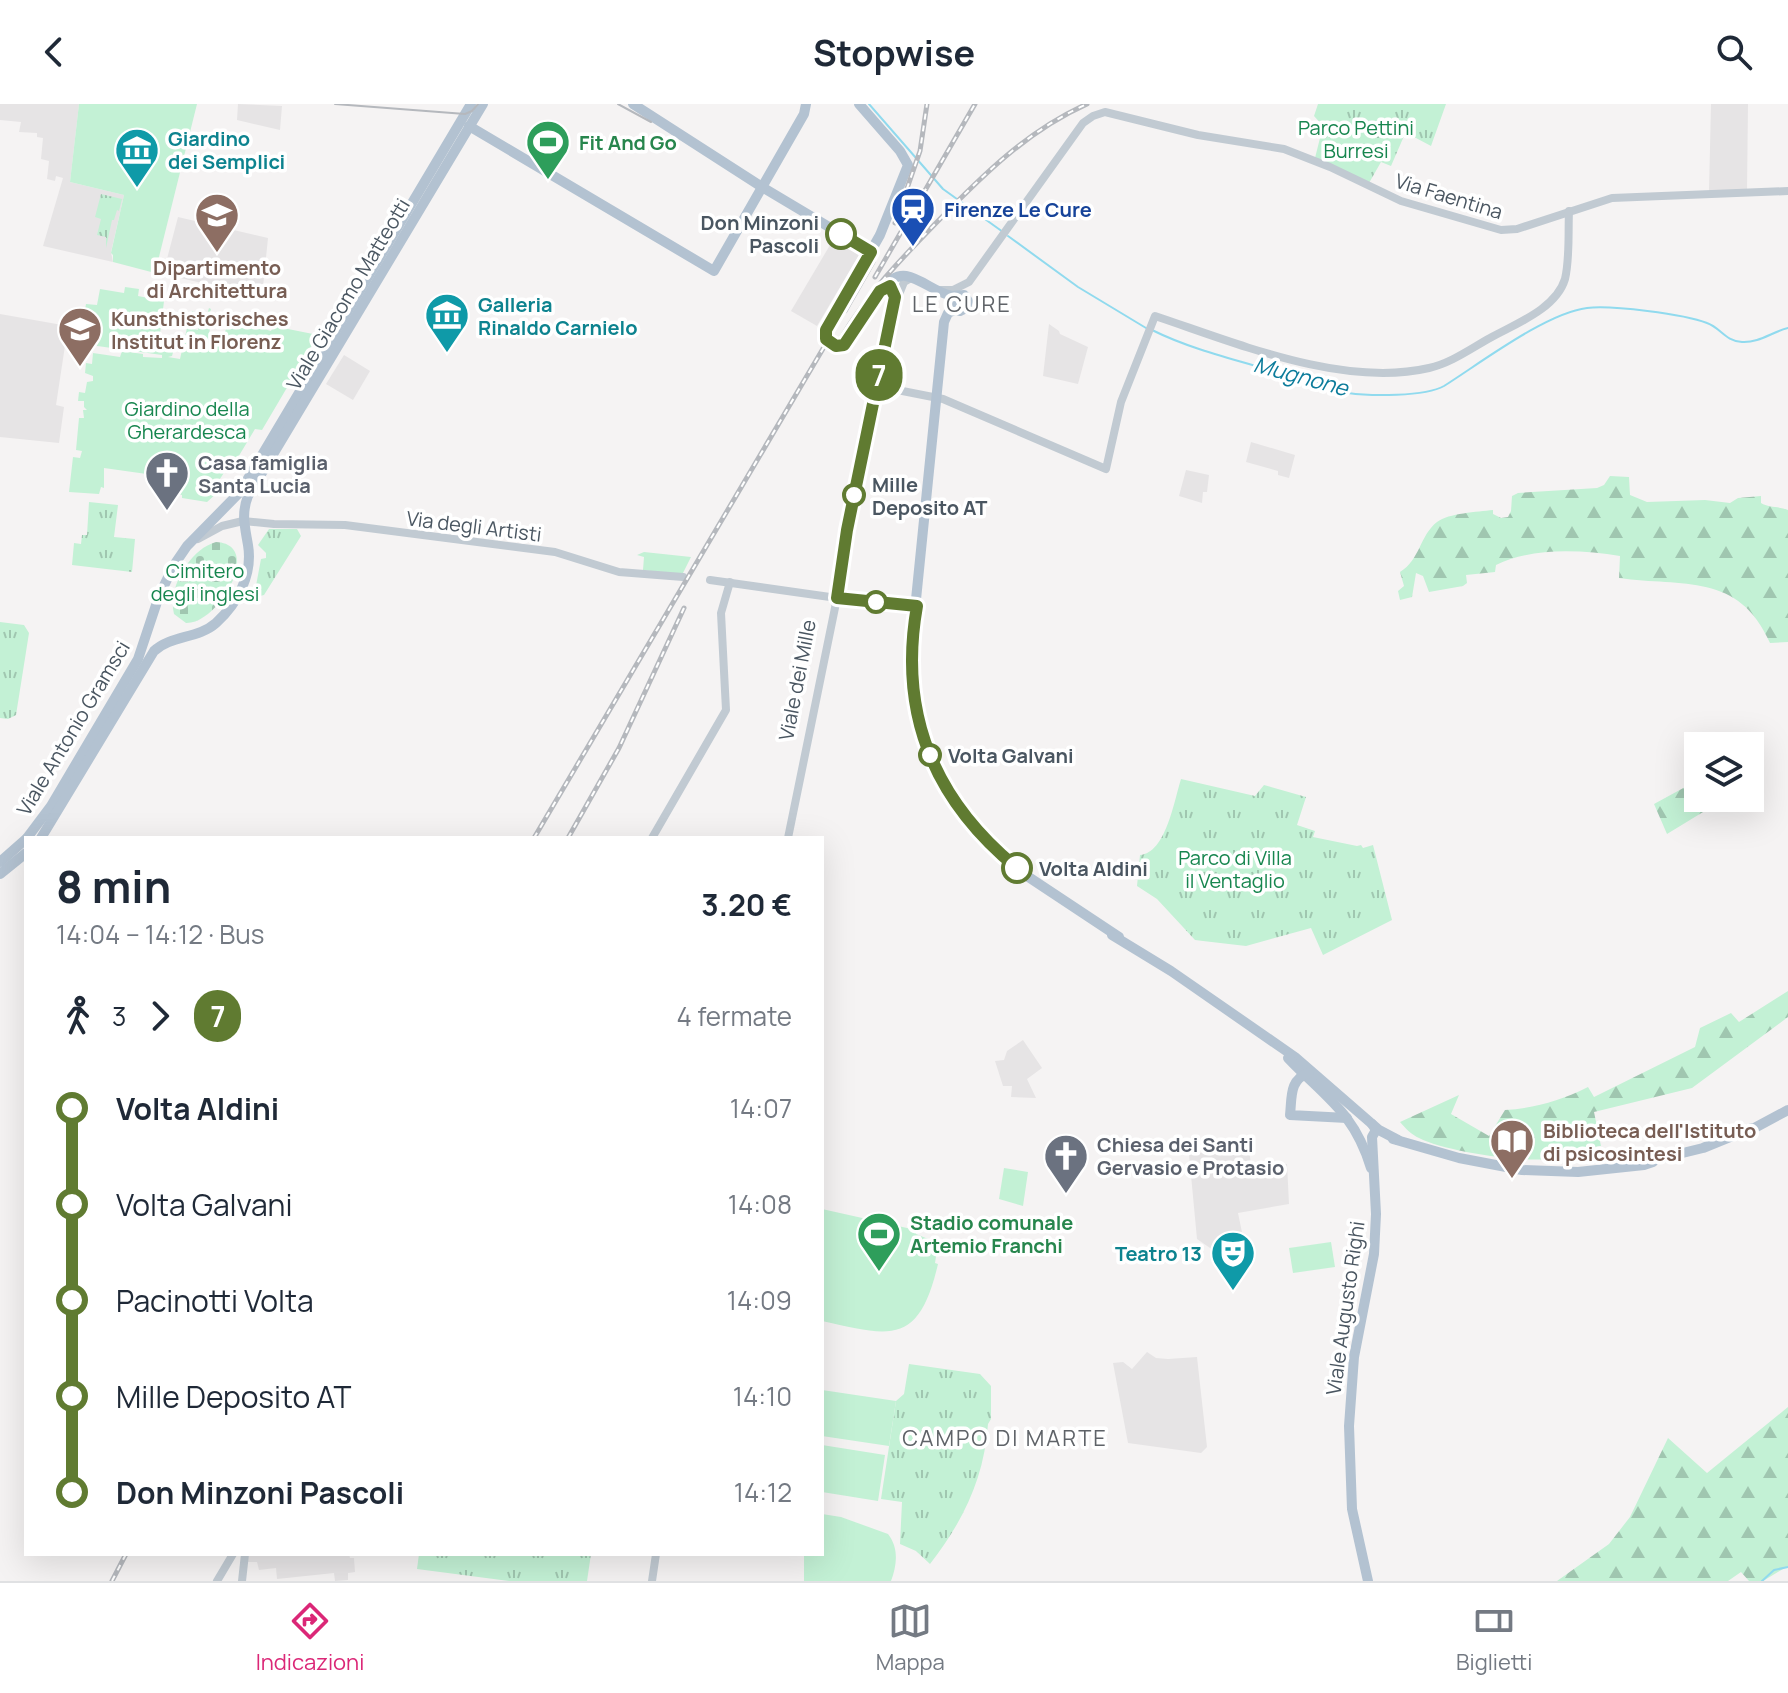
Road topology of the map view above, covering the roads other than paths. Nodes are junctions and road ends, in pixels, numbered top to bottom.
1 (471, 104) edge
2 (483, 104) edge
3 (633, 104) edge
4 (806, 104) edge
5 (859, 104) edge
6 (469, 126) junction
7 (762, 187) junction
8 (1788, 191) edge
9 (1569, 211) junction
10 (871, 252) junction
11 (912, 278) junction
12 (939, 289) junction
13 (880, 291) junction
14 (893, 310) junction
15 (877, 386) junction
16 (937, 397) junction
17 (243, 498) junction
18 (243, 521) junction
19 (268, 524) junction
20 (187, 546) junction
21 (683, 577) dead end
22 (710, 580) dead end
23 (730, 582) junction
24 (835, 597) junction
25 (917, 606) junction
26 (29, 836) edge
27 (42, 836) edge
28 (653, 836) edge
29 (786, 836) edge
30 (24, 842) edge
31 (24, 855) edge
32 (0, 862) edge
33 (0, 874) edge
34 (1309, 1074) junction
35 (1788, 1110) edge
36 (1347, 1118) junction
37 (1372, 1124) junction
38 (1360, 1136) junction
39 (1372, 1137) junction
40 (1398, 1140) junction
41 (1375, 1181) junction
42 (232, 1556) edge
43 (245, 1556) edge
44 (656, 1556) edge
45 (217, 1581) edge
46 (242, 1581) edge
47 (652, 1581) edge
48 (1368, 1581) edge

1 - 17 main road, Viale Giacomo Matteotti
2 - 6 main road, Viale Giacomo Matteotti
3 - 7 main road
4 - 7 main road
5 - 10 main road
6 - 7 main road
6 - 17 main road, Viale Giacomo Matteotti
7 - 10 main road
8 - 9 street, Via Faentina
9 - 12 street, Via Faentina
9 - 16 street
10 - 13 main road, bridge
11 - 12 main road
11 - 13 main road
11 - 14 street
12 - 16 main road
13 - 14 main road
14 - 15 main road, Viale dei Mille
15 - 16 street
15 - 24 main road, Viale dei Mille
16 - 25 main road
17 - 18 main road
17 - 19 street
17 - 20 main road, Viale Antonio Gramsci
18 - 19 street, Via degli Artisti
18 - 20 street
18 - 27 main road, Viale Antonio Gramsci
19 - 21 street, Via degli Artisti
20 - 26 main road, Viale Antonio Gramsci
22 - 23 street
23 - 24 street
23 - 28 street
24 - 25 main road
24 - 29 street, Viale dei Mille
25 - 34 main road
30 - 32 main road, Viale Antonio Gramsci
31 - 33 main road
34 - 36 main road, Viale Augusto Righi
34 - 36 main road
34 - 37 main road
35 - 40 main road
36 - 38 main road, Viale Augusto Righi
37 - 39 main road, Viale Augusto Righi
37 - 40 main road
38 - 39 main road
38 - 41 main road, Viale Augusto Righi
39 - 40 main road
39 - 41 main road, Viale Augusto Righi
41 - 48 main road, Viale Augusto Righi
42 - 45 street
43 - 46 street
44 - 47 street

